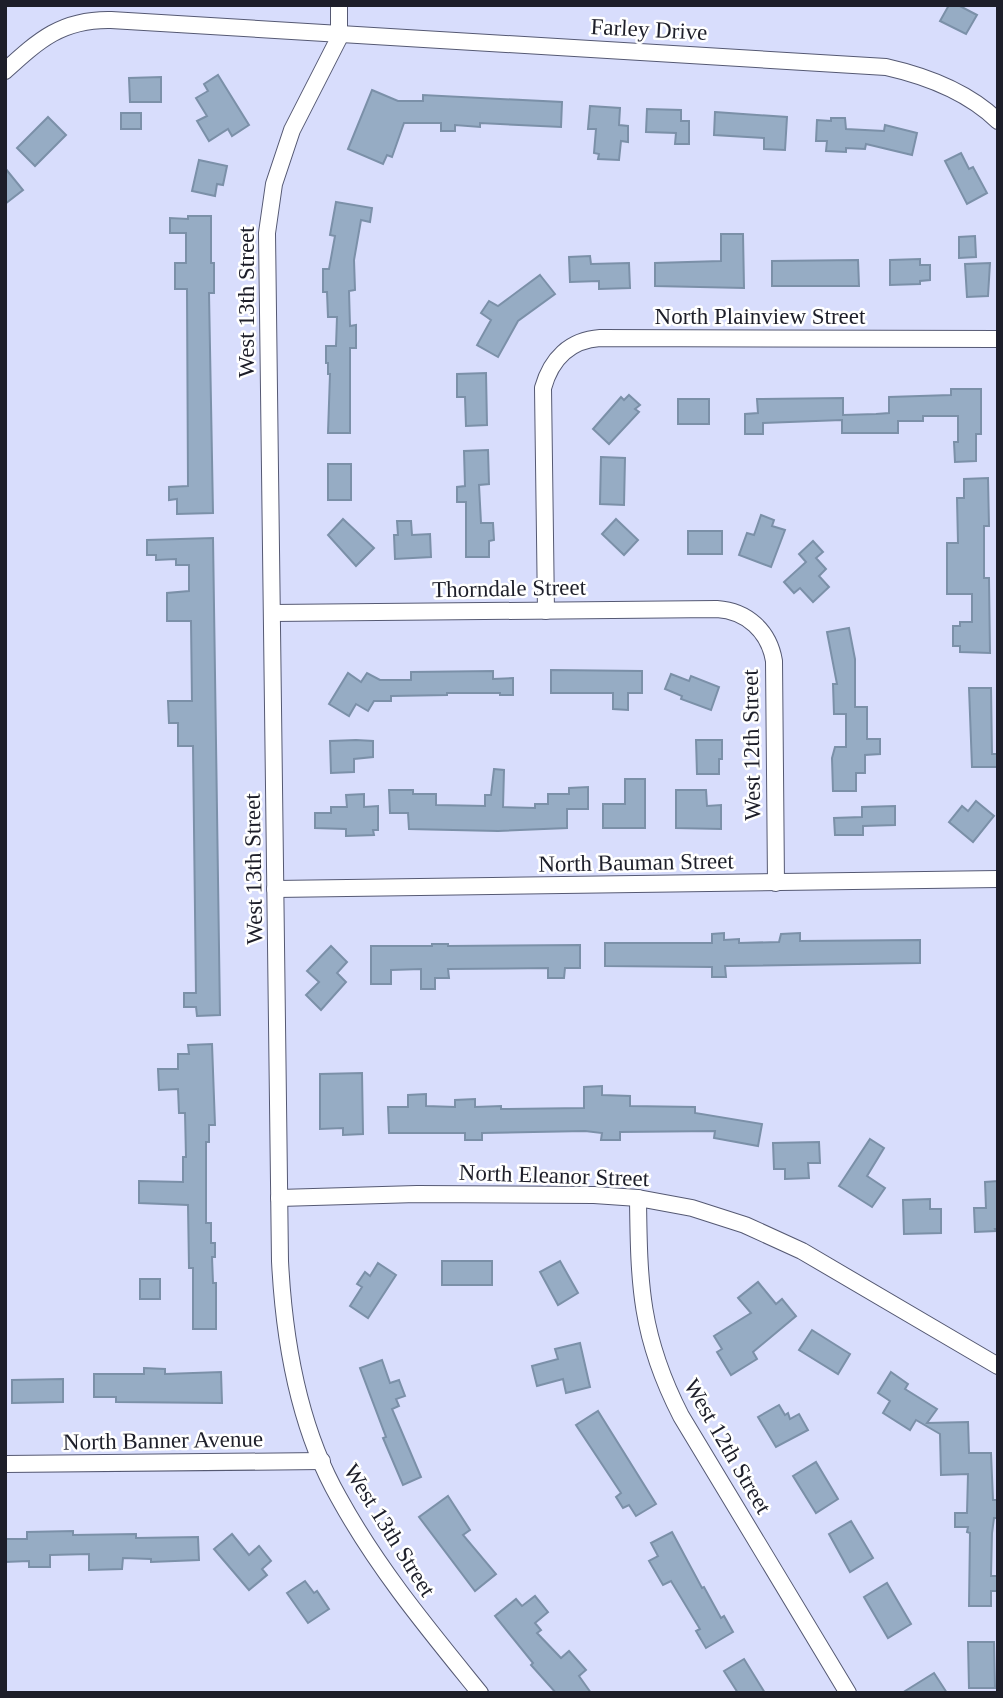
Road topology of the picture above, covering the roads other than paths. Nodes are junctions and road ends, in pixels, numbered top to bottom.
1 (339, 5) edge
2 (341, 34) junction
3 (5, 71) edge
4 (998, 121) edge
5 (998, 339) edge
6 (546, 611) junction
7 (272, 613) junction
8 (746, 617) joint
9 (998, 879) edge
10 (776, 883) junction
11 (275, 889) junction
12 (279, 1198) junction
13 (638, 1198) junction
14 (998, 1366) edge
15 (322, 1461) junction
16 (5, 1464) edge
17 (480, 1693) edge
18 (848, 1693) edge

1 - 2 street, West 13th Street
2 - 3 street, Farley Drive
2 - 4 street, Farley Drive
2 - 7 street, West 13th Street
5 - 6 street, North Plainview Street
6 - 7 street, Thorndale Street
6 - 8 street, Thorndale Street
7 - 11 street, West 13th Street
8 - 10 street, West 12th Street
9 - 10 street, North Bauman Street
10 - 11 street, North Bauman Street
11 - 12 street, West 13th Street
12 - 13 street, North Eleanor Street
12 - 15 street, West 13th Street
13 - 14 street, North Eleanor Street
13 - 18 street, West 12th Street
15 - 16 street, North Banner Avenue
15 - 17 street, West 13th Street

